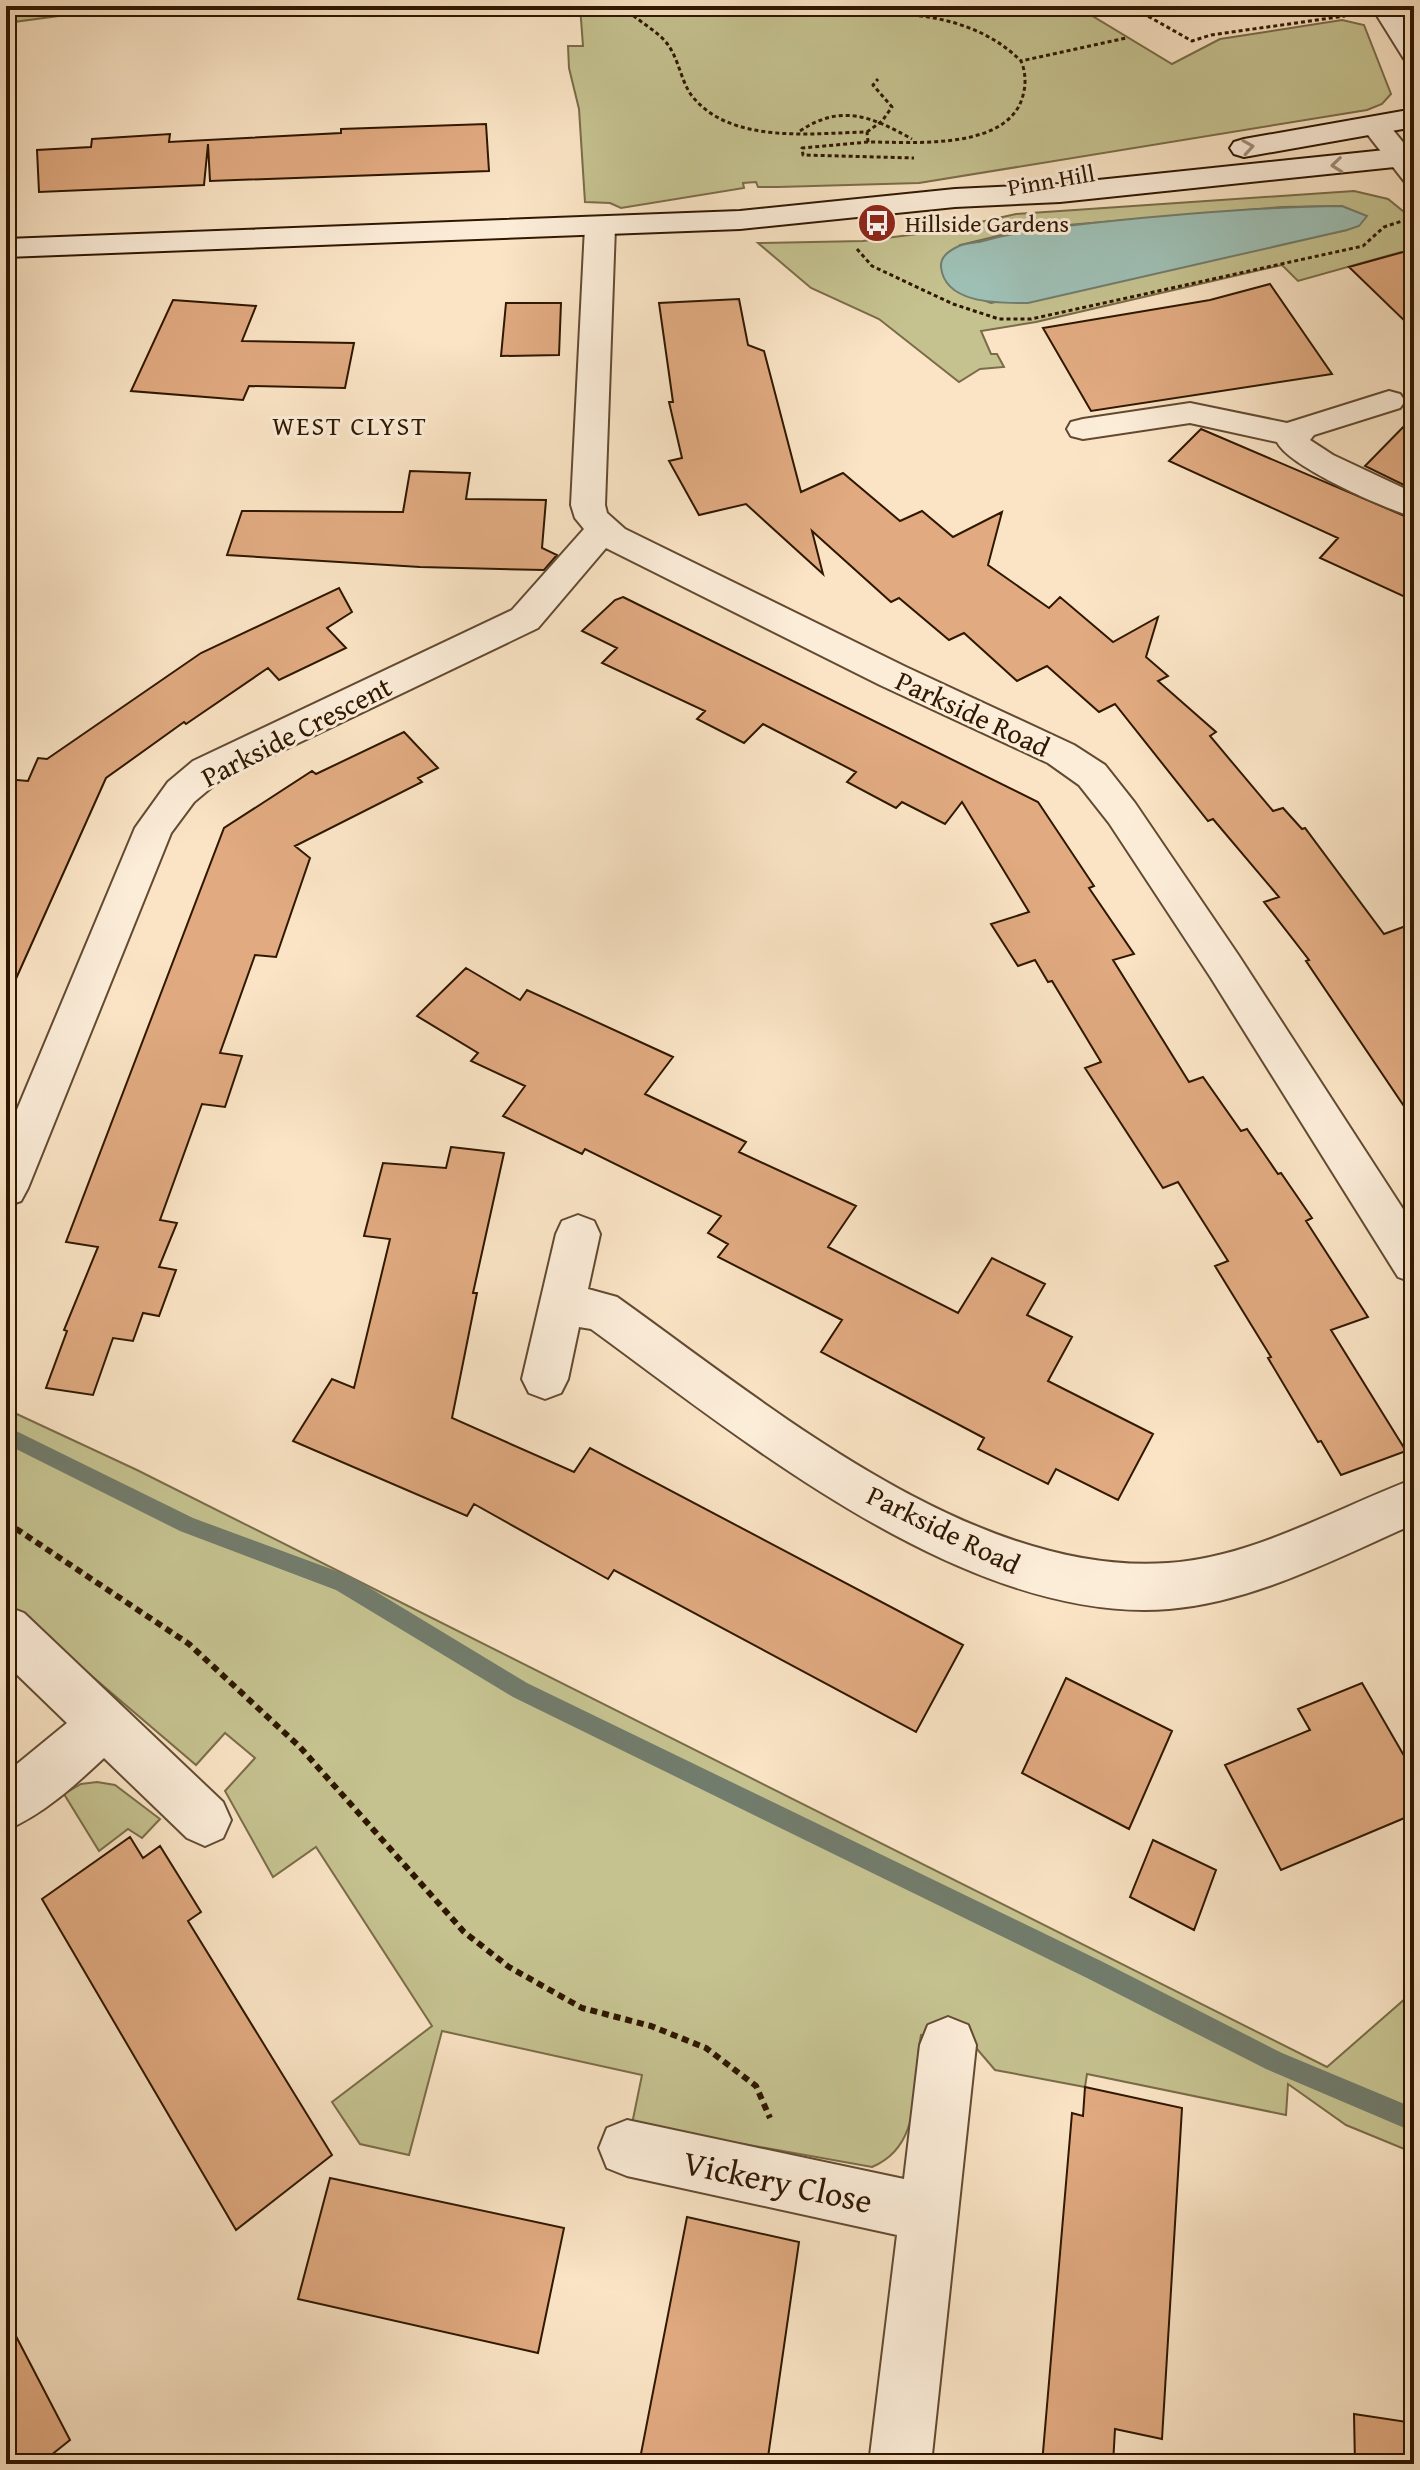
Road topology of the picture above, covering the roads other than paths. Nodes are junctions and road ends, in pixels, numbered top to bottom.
1 (1384, 6) edge
2 (1414, 53) edge
3 (1414, 118) edge
4 (1375, 126) junction
5 (1410, 163) edge
6 (955, 198) junction
7 (600, 227) junction
8 (6, 248) edge
9 (1389, 401) dead end
10 (1083, 429) dead end
11 (1293, 435) junction
12 (1414, 506) edge
13 (602, 530) junction
14 (6, 1188) edge
15 (578, 1234) dead end
16 (1414, 1264) edge
17 (561, 1305) junction
18 (545, 1379) dead end
19 (1414, 1501) edge
20 (6, 1630) edge
21 (105, 1723) junction
22 (6, 1804) edge
23 (205, 1820) dead end
24 (948, 2045) dead end
25 (627, 2148) dead end
26 (929, 2213) junction
27 (900, 2464) edge

1 - 2 street
3 - 4 street, Pinn Hill
4 - 5 street
6 -> 4 street, Pinn Hill
5 -> 6 street, Pinn Hill
6 - 7 street
7 - 8 street
7 - 13 street
9 - 11 street
10 - 11 street
11 - 12 street
13 - 14 street, Parkside Crescent
13 - 16 street, Parkside Road
15 - 17 street
17 - 18 street
17 - 19 street, Parkside Road
20 - 21 street
21 - 22 street
21 - 23 street
24 - 26 street
25 - 26 street, Vickery Close
26 - 27 street

